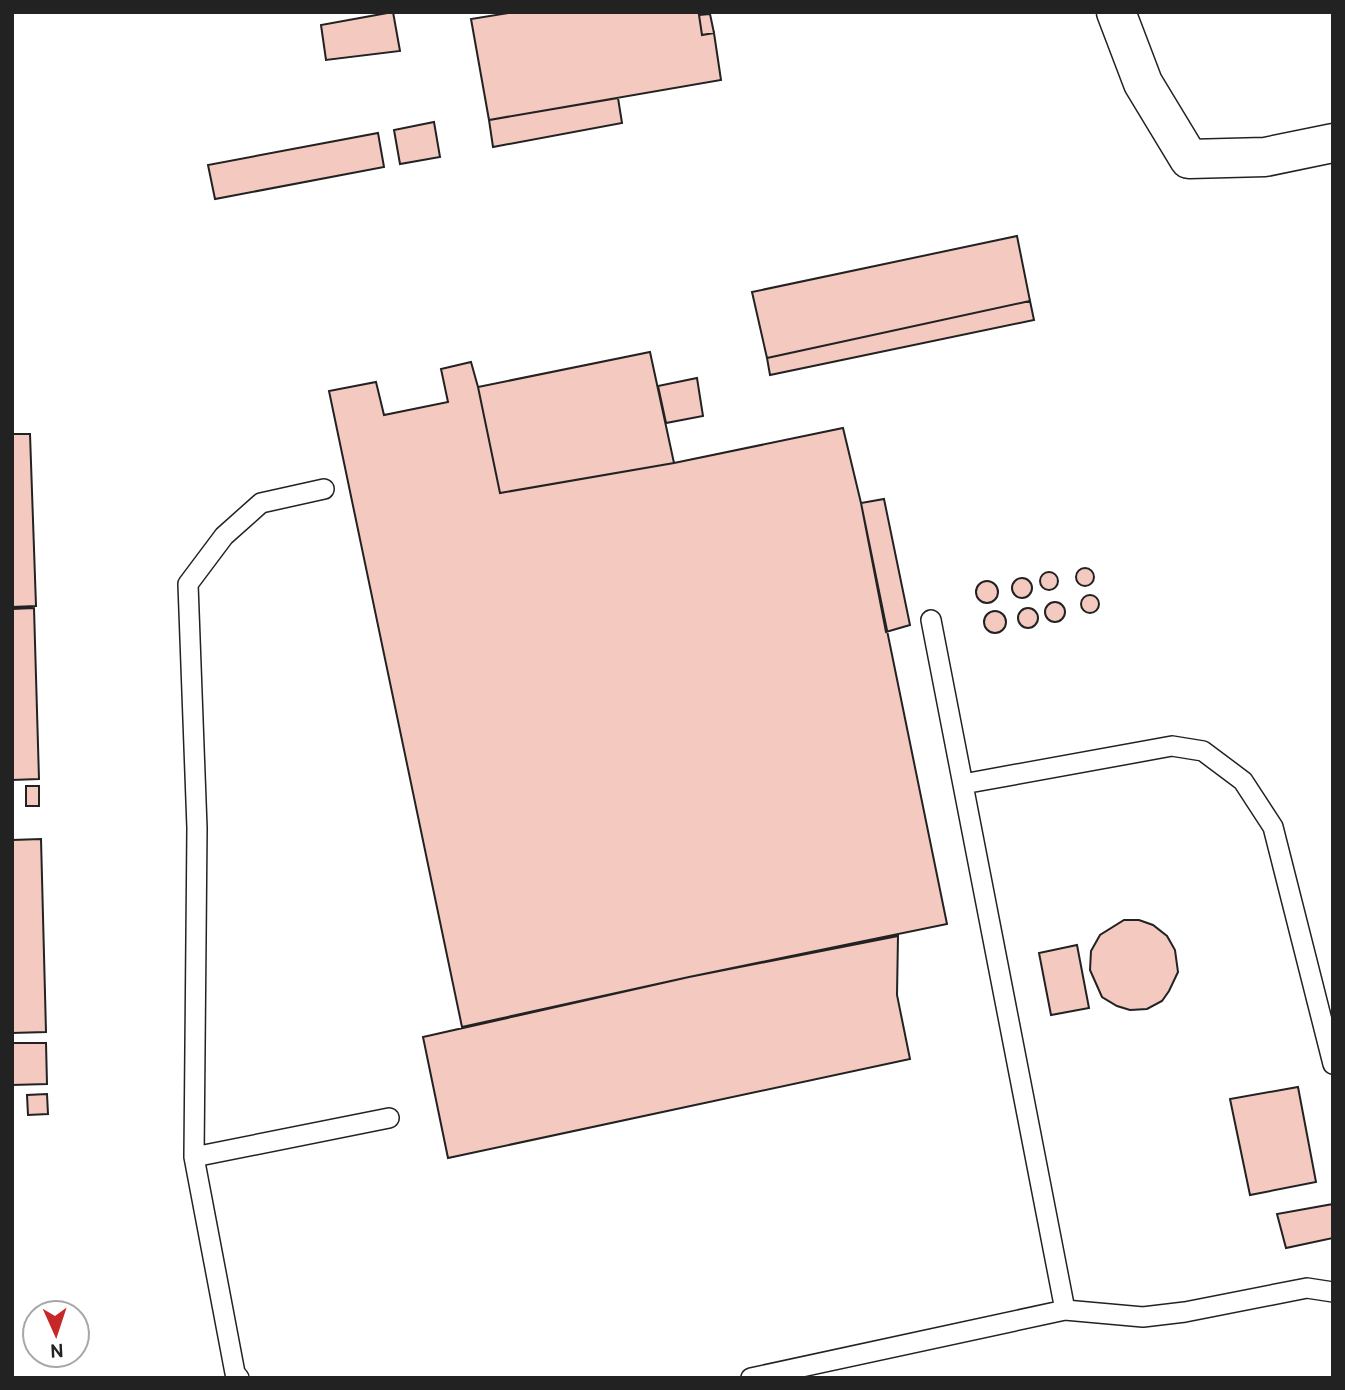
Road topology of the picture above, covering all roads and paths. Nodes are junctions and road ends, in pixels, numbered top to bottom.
1 (1116, 12) edge
2 (1333, 143) edge
3 (324, 489) dead end
4 (931, 620) dead end
5 (963, 785) junction
6 (1333, 1064) edge
7 (389, 1118) dead end
8 (194, 1157) junction
9 (1333, 1292) edge
10 (1065, 1310) junction
11 (239, 1378) edge
12 (751, 1378) edge

1 - 2 street
3 - 8 lane
4 - 5 lane
5 - 6 lane
5 - 10 lane
7 - 8 lane
8 - 11 lane
9 - 10 lane
10 - 12 lane

